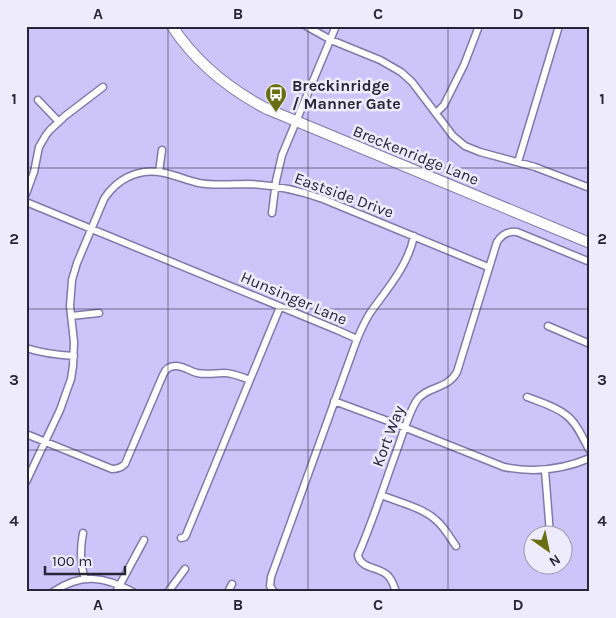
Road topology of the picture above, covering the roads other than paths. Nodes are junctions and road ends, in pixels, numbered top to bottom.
1 (172, 26) edge
2 (306, 26) edge
3 (336, 26) edge
4 (480, 26) edge
5 (559, 26) edge
6 (331, 40) junction
7 (103, 87) dead end
8 (38, 100) dead end
9 (436, 113) junction
10 (59, 122) junction
11 (296, 122) junction
12 (162, 150) dead end
13 (518, 162) junction
14 (159, 172) junction
15 (276, 186) junction
16 (590, 188) edge
17 (26, 194) edge
18 (26, 202) edge
19 (272, 213) dead end
20 (90, 229) junction
21 (414, 236) junction
22 (590, 243) edge
23 (590, 262) edge
24 (488, 267) junction
25 (280, 307) junction
26 (99, 313) dead end
27 (71, 316) junction
28 (548, 326) dead end
29 (357, 340) junction
30 (590, 344) edge
31 (26, 348) edge
32 (74, 356) junction
33 (250, 380) junction
34 (527, 397) dead end
35 (334, 401) junction
36 (405, 428) junction
37 (26, 434) edge
38 (45, 442) junction
39 (590, 451) edge
40 (590, 458) edge
41 (545, 470) junction
42 (26, 482) edge
43 (381, 495) junction
44 (549, 526) edge
45 (83, 532) dead end
46 (181, 538) dead end
47 (144, 540) dead end
48 (456, 546) dead end
49 (185, 569) dead end
50 (84, 579) junction
51 (232, 584) dead end
52 (121, 585) junction
53 (52, 592) edge
54 (116, 592) edge
55 (133, 592) edge
56 (168, 592) edge
57 (228, 592) edge
58 (274, 592) edge
59 (396, 592) edge

1 - 11 main road, Breckenridge Lane
2 - 6 street
3 - 6 street
4 - 9 street
5 - 13 street
6 - 9 street
6 - 11 street
7 - 10 street
8 - 10 street
9 - 13 street
10 - 17 street
11 - 15 street
11 - 22 main road, Breckenridge Lane
12 - 14 street
13 - 16 street
14 - 15 street, Eastside Drive
14 - 20 street, Eastside Drive
15 - 19 street
15 - 21 street, Eastside Drive
18 - 20 street, Hunsinger Lane
20 - 25 street, Hunsinger Lane
20 - 27 street, Eastside Drive
21 - 24 street, Eastside Drive
21 - 29 street
23 - 24 street, Kort Way
24 - 36 street, Kort Way
25 - 29 street, Hunsinger Lane
25 - 33 street
26 - 27 street
27 - 32 street, Eastside Drive
28 - 30 street
29 - 35 street, Hunsinger Lane
31 - 32 street
32 - 38 street, Eastside Drive
33 - 38 street
33 - 46 street
34 - 39 street
35 - 36 street
35 - 58 street, Hunsinger Lane
36 - 41 street
36 - 43 street, Kort Way
37 - 38 street
38 - 42 street, Eastside Drive
40 - 41 street
41 - 44 street
43 - 48 street
43 - 59 street, Kort Way
45 - 50 street
47 - 52 street
49 - 56 street
50 - 52 street
50 - 53 street
51 - 57 street
52 - 54 street
52 - 55 street

